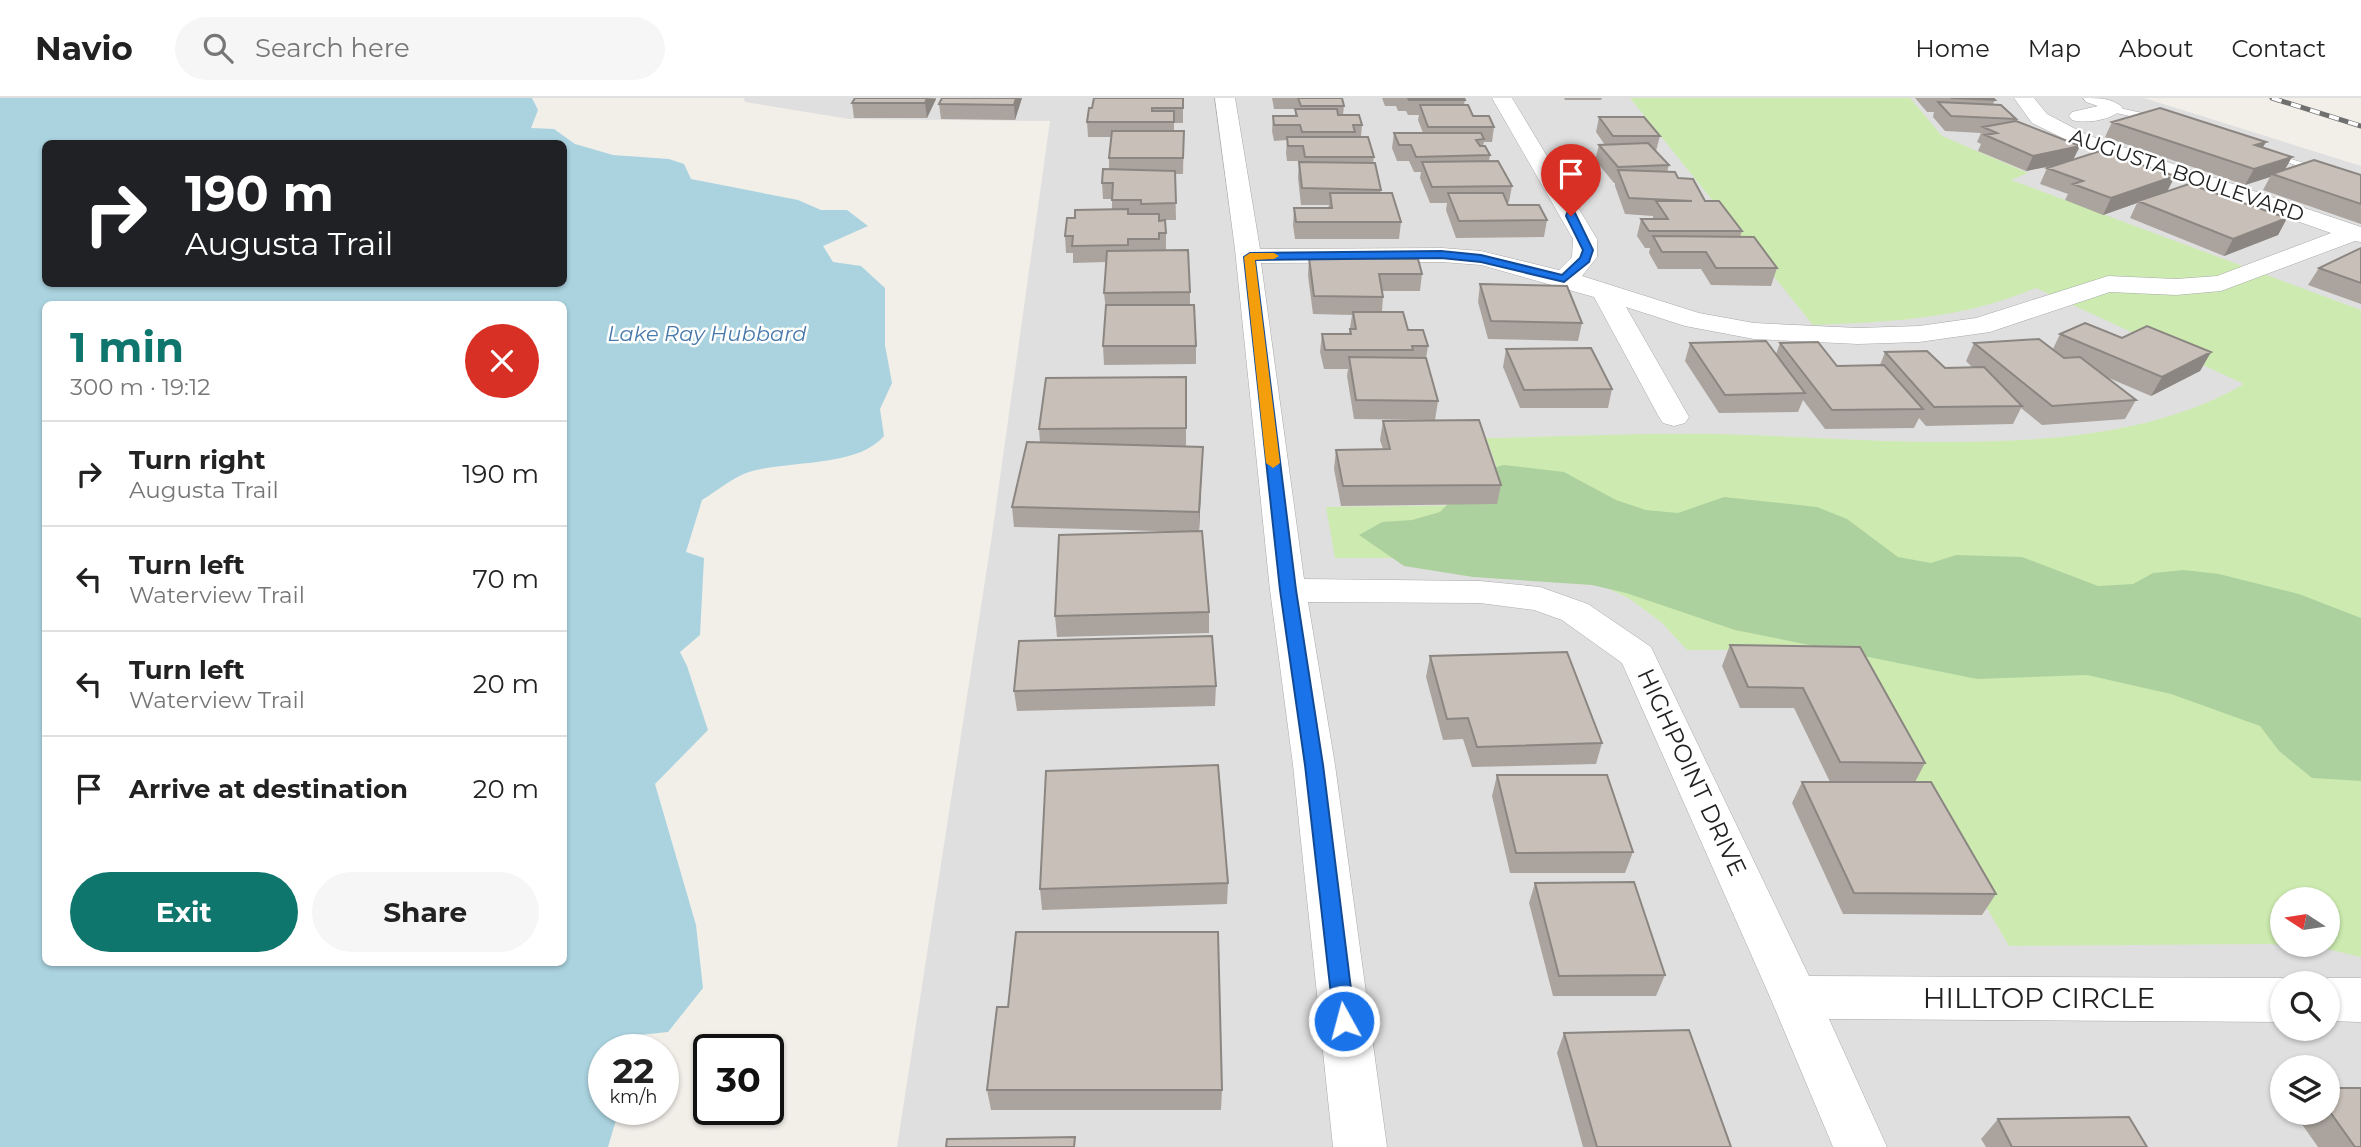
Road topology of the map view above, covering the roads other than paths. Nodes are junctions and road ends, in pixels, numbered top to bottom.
1 (1225, 98) edge
2 (1502, 98) edge
3 (2024, 98) edge
4 (2102, 104) edge
5 (2079, 116) dead end
6 (2168, 122) edge
7 (2258, 150) edge
8 (2361, 183) edge
9 (2357, 234) edge
10 (1250, 257) junction
11 (1564, 279) junction
12 (1603, 290) junction
13 (1674, 417) dead end
14 (1288, 590) junction
15 (1795, 997) junction
16 (2270, 1000) edge
17 (2340, 1000) edge
18 (2361, 1000) edge
19 (1360, 1147) edge
20 (1860, 1147) edge

1 - 10 street
2 - 11 street
3 - 9 street, AUGUSTA BOULEVARD
4 - 5 street, AUGUSTA BOULEVARD
4 - 6 lane
7 - 8 lane
9 - 12 street
10 - 11 street
10 - 14 street
11 - 12 street
12 - 13 street
14 - 15 street, HIGHPOINT DRIVE
14 - 19 street
15 - 16 street, HILLTOP CIRCLE
15 - 20 street, HIGHPOINT DRIVE
17 - 18 street

